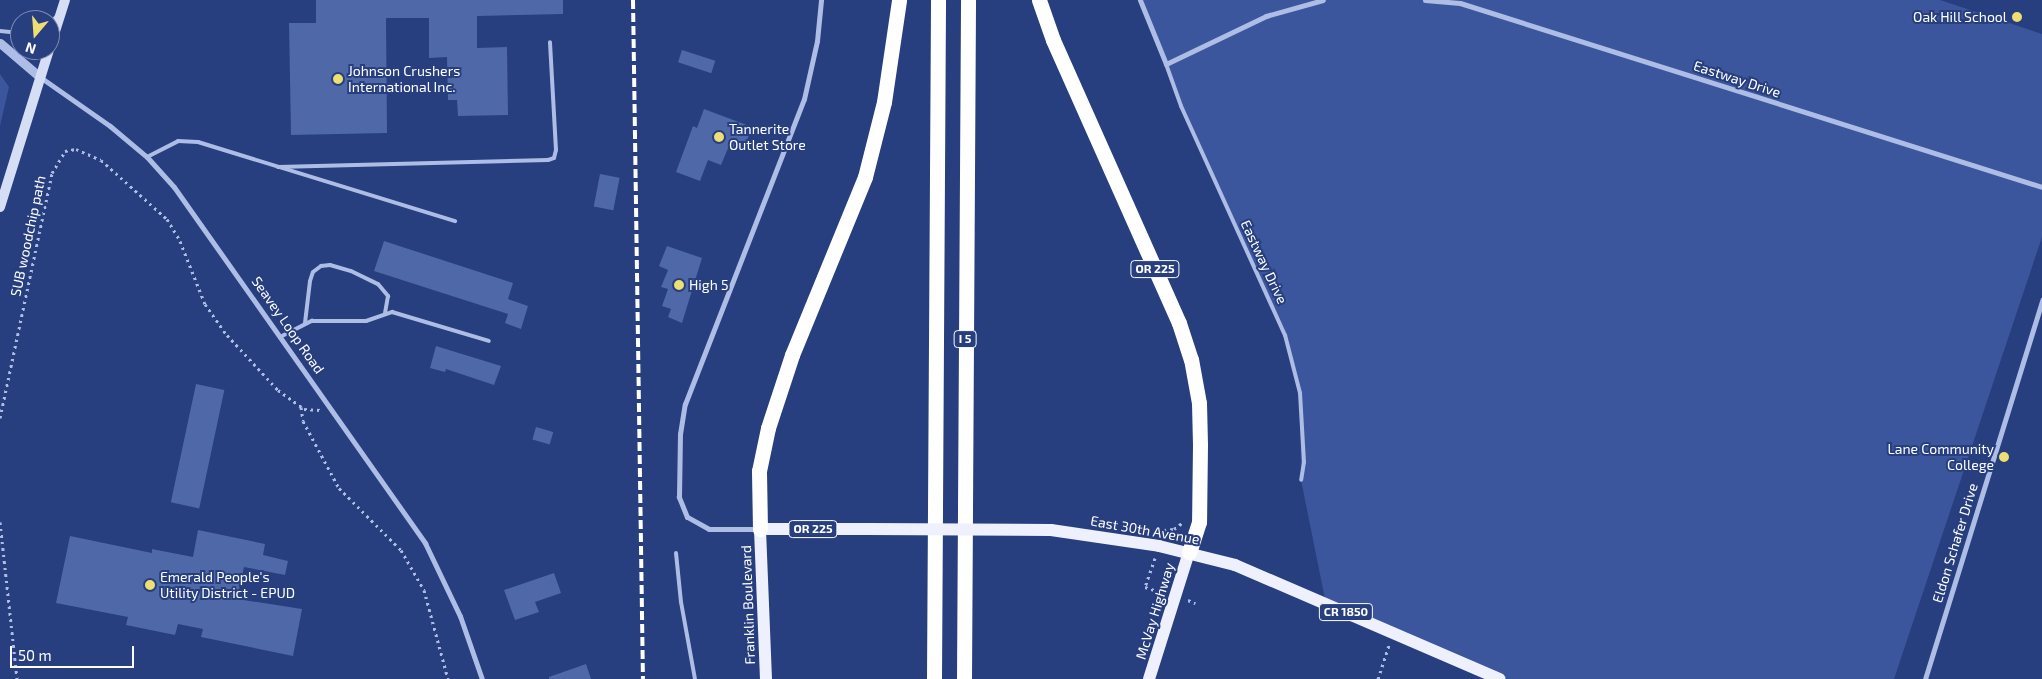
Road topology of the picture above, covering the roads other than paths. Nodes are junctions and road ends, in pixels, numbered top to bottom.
1 (65, 0) edge
2 (821, 0) edge
3 (899, 0) edge
4 (938, 0) edge
5 (968, 0) edge
6 (1039, 0) edge
7 (1140, 0) edge
8 (1323, 0) edge
9 (1425, 0) edge
10 (61, 12) joint
11 (60, 15) edge
12 (0, 42) edge
13 (550, 42) dead end
14 (46, 60) edge
15 (1166, 64) junction
16 (40, 77) junction
17 (147, 157) junction
18 (278, 167) junction
19 (2042, 187) edge
20 (0, 207) edge
21 (455, 221) dead end
22 (2042, 300) edge
23 (385, 313) junction
24 (305, 323) junction
25 (280, 337) junction
26 (489, 341) dead end
27 (1301, 480) dead end
28 (760, 530) junction
29 (1189, 552) junction
30 (676, 553) dead end
31 (482, 679) edge
32 (695, 679) edge
33 (766, 679) edge
34 (934, 679) edge
35 (964, 679) edge
36 (1150, 679) edge
37 (1500, 679) edge
38 (1925, 679) edge

1 - 10 main road
2 - 28 street
3 - 28 highway
4 - 34 highway, I 5
5 - 35 highway, I 5
6 - 29 highway, OR 225
7 - 15 street, Eastway Drive
8 - 15 street
9 - 19 street, Eastway Drive
10 - 11 main road
12 - 16 street, Seavey Loop Road
13 - 18 lane
14 - 16 main road
15 - 27 lane, Eastway Drive
16 - 17 street, Seavey Loop Road
16 - 20 main road
17 - 18 lane
17 - 25 street, Seavey Loop Road
18 - 21 lane
22 - 38 street, Eldon Schafer Drive
23 - 24 lane
23 - 24 lane
23 - 26 lane
24 - 25 lane
25 - 31 street, Seavey Loop Road
28 - 29 main road, East 30th Avenue / OR 225, bridge
28 - 33 main road, Franklin Boulevard
29 - 36 main road, McVay Highway / OR 225
29 - 37 main road, East 30th Avenue / CR 1850
30 - 32 lane

